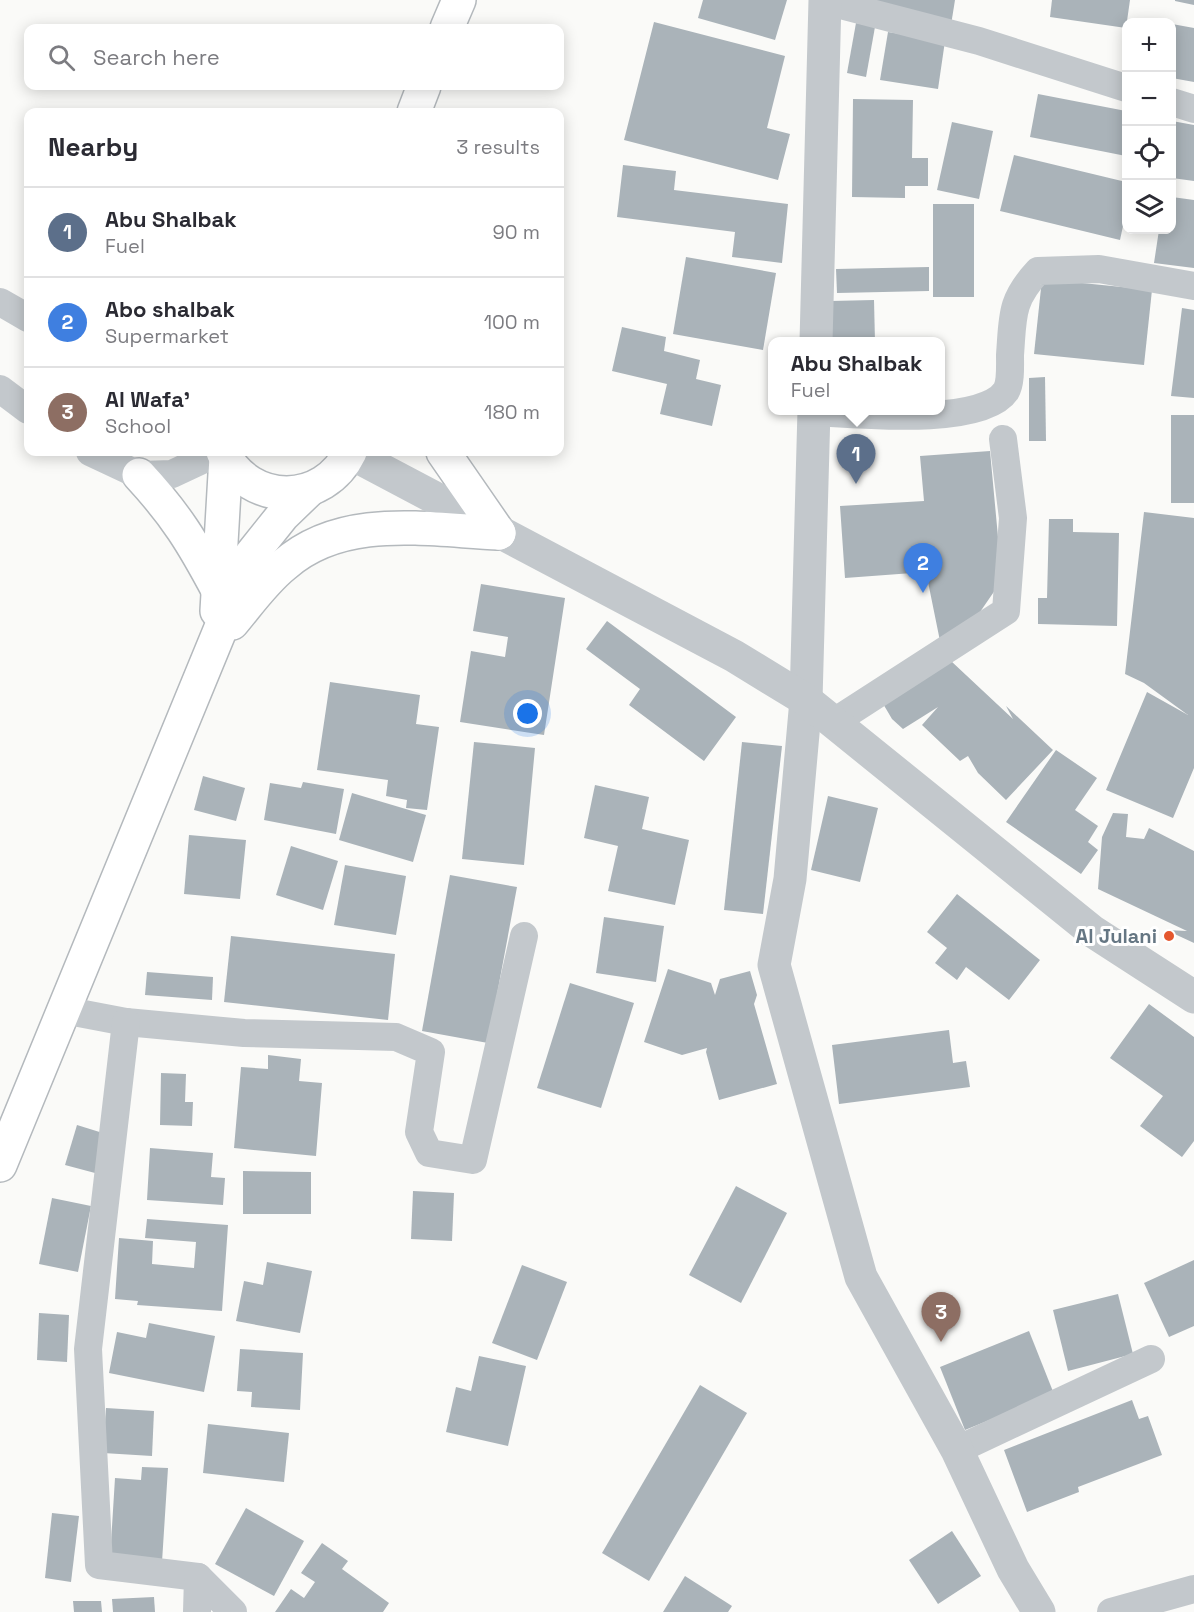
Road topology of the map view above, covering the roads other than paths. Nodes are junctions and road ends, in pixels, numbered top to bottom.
1 (459, 0) edge
2 (825, 0) edge
3 (449, 24) edge
4 (1122, 87) edge
5 (422, 90) edge
6 (1176, 103) edge
7 (416, 108) edge
8 (1194, 109) edge
9 (1194, 286) edge
10 (0, 302) edge
11 (24, 316) edge
12 (816, 337) edge
13 (0, 389) edge
14 (24, 407) edge
15 (945, 414) edge
16 (814, 415) edge
17 (1003, 439) dead end
18 (99, 456) edge
19 (216, 456) edge
20 (223, 456) edge
21 (225, 456) edge
22 (348, 456) edge
23 (357, 456) edge
24 (446, 456) edge
25 (139, 475) junction
26 (309, 490) junction
27 (499, 533) junction
28 (218, 590) junction
29 (214, 642) junction
30 (806, 700) junction
31 (834, 722) junction
32 (524, 936) dead end
33 (1194, 997) edge
34 (63, 1010) junction
35 (126, 1022) junction
36 (0, 1165) edge
37 (1151, 1359) dead end
38 (957, 1449) junction
39 (198, 1577) junction
40 (1194, 1589) edge
41 (198, 1612) edge
42 (233, 1612) edge
43 (1039, 1612) edge
44 (1111, 1612) edge

1 - 3 highway
2 - 4 street
2 - 12 street
5 - 7 highway
6 - 8 street
9 - 15 street
10 - 11 street
13 - 14 street
16 - 30 street
17 - 31 street
18 - 25 street
19 - 25 street
20 - 28 highway
21 - 26 highway
22 - 26 highway
23 - 27 street
24 - 27 highway
25 - 28 highway
26 - 29 highway
27 - 29 highway
27 - 30 street
28 - 29 highway
29 - 34 highway
30 - 31 street
30 - 38 street
31 - 33 street
32 - 35 street
34 - 35 street
34 - 36 highway
35 - 39 street
37 - 38 street
38 - 43 street
39 - 41 street
39 - 42 street
40 - 44 street

